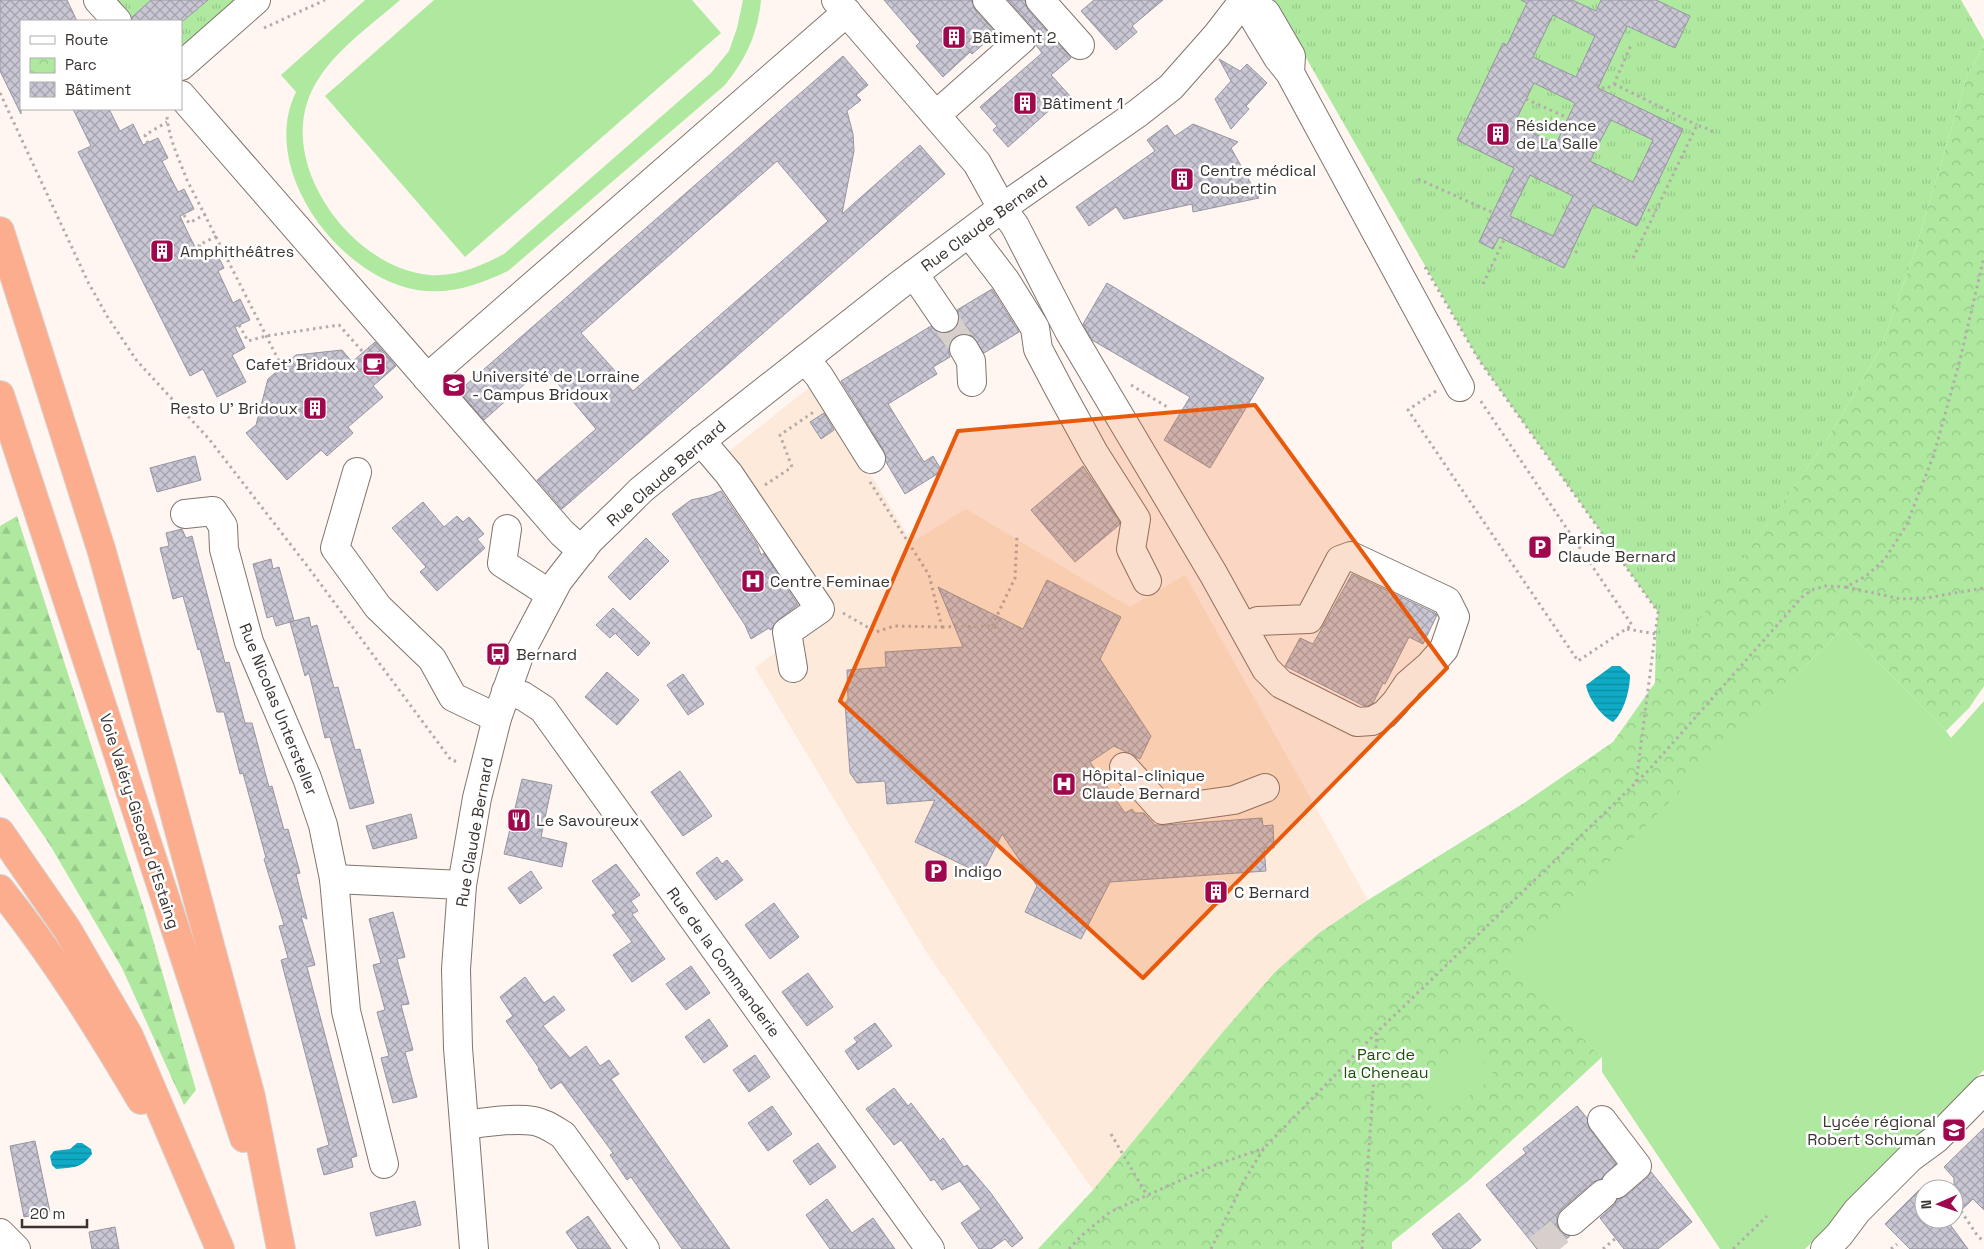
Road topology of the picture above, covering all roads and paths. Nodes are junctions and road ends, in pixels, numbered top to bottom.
1 (98, 0) edge
2 (256, 0) edge
3 (987, 0) edge
4 (1040, 0) edge
5 (1244, 0) edge
6 (842, 6) edge
7 (116, 20) edge
8 (1080, 45) dead end
9 (1631, 45) dead end
10 (182, 65) edge
11 (1614, 84) junction
12 (1596, 85) dead end
13 (0, 93) edge
14 (182, 96) edge
15 (1526, 99) dead end
16 (166, 110) edge
17 (936, 114) junction
18 (1568, 118) dead end
19 (167, 122) junction
20 (1697, 125) junction
21 (1715, 135) dead end
22 (148, 143) dead end
23 (1418, 178) dead end
24 (1642, 207) dead end
25 (1002, 208) junction
26 (1655, 213) junction
27 (184, 214) dead end
28 (206, 214) junction
29 (1496, 214) dead end
30 (0, 231) edge
31 (969, 233) junction
32 (217, 236) junction
33 (1504, 240) dead end
34 (1569, 249) dead end
35 (203, 253) dead end
36 (1579, 254) dead end
37 (1984, 257) edge
38 (1634, 258) dead end
39 (1425, 266) dead end
40 (914, 274) junction
41 (1483, 284) dead end
42 (944, 318) tunnel mouth
43 (239, 325) dead end
44 (266, 336) junction
45 (964, 349) tunnel mouth
46 (363, 352) dead end
47 (805, 359) junction
48 (282, 367) dead end
49 (427, 378) junction
50 (972, 382) dead end
51 (1458, 391) junction
52 (0, 395) edge
53 (822, 406) dead end
54 (701, 441) junction
55 (870, 471) joint
56 (357, 472) dead end
57 (745, 498) junction
58 (185, 514) dead end
59 (507, 529) dead end
60 (1017, 536) dead end
61 (582, 551) junction
62 (1147, 581) dead end
63 (1846, 587) junction
64 (1984, 588) edge
65 (550, 594) junction
66 (836, 609) dead end
67 (992, 626) junction
68 (1243, 627) junction
69 (942, 628) junction
70 (998, 629) dead end
71 (1627, 629) junction
72 (1656, 634) junction
73 (793, 668) dead end
74 (506, 691) junction
75 (497, 718) junction
76 (460, 762) dead end
77 (1124, 768) dead end
78 (1636, 783) junction
79 (1265, 788) dead end
80 (0, 832) edge
81 (334, 879) junction
82 (462, 885) junction
83 (0, 889) edge
84 (1377, 1032) junction
85 (1984, 1090) edge
86 (1602, 1120) dead end
87 (465, 1125) junction
88 (1111, 1134) dead end
89 (1264, 1148) junction
90 (384, 1164) dead end
91 (195, 1190) junction
92 (1148, 1197) junction
93 (1767, 1216) dead end
94 (1964, 1217) edge
95 (1572, 1220) tunnel mouth
96 (0, 1233) edge
97 (1616, 1238) dead end
98 (1984, 1242) edge
99 (1897, 1244) dead end
100 (16, 1249) edge
101 (220, 1249) edge
102 (280, 1249) edge
103 (474, 1249) edge
104 (645, 1249) edge
105 (930, 1249) edge
106 (1069, 1249) edge
107 (1211, 1249) edge
108 (1362, 1249) edge
109 (1603, 1249) edge
110 (1733, 1249) edge
111 (1825, 1249) edge
112 (1892, 1249) edge

1 - 7 street
2 - 10 street
3 - 17 street
4 - 8 street
5 - 25 street, Rue Claude Bernard
5 - 51 street
6 - 17 street
6 - 49 street
9 - 11 path
11 - 12 path
11 - 20 path
13 - 76 path
14 - 49 street
15 - 18 path
16 - 19 path
17 - 25 street
19 - 22 path
19 - 28 path
20 - 21 path
20 - 26 path
23 - 29 path
24 - 26 path
25 - 31 street, Rue Claude Bernard
25 - 68 street
26 - 38 path
27 - 28 path
28 - 32 path
30 - 102 highway
31 - 40 street, Rue Claude Bernard
31 - 62 street
32 - 35 path
32 - 44 path
33 - 41 path
34 - 36 path
37 - 63 path
39 - 72 path
40 - 42 street
40 - 47 street, Rue Claude Bernard
43 - 44 path
44 - 46 path
44 - 48 path
45 - 50 street
47 - 54 street, Rue Claude Bernard
47 - 55 street
49 - 61 street
51 - 71 path
51 - 71 path
52 - 102 highway, Voie Valéry-Giscard d'Estaing
53 - 57 path
54 - 57 street
54 - 61 street, Rue Claude Bernard
55 - 69 path
56 - 75 street
57 - 73 street
58 - 81 street, Rue Nicolas Untersteller
59 - 65 street
60 - 67 path
61 - 65 street, Rue Claude Bernard
63 - 64 path
63 - 78 path
65 - 74 street, Rue Claude Bernard
66 - 69 path
67 - 69 path
67 - 70 path
68 - 68 street
71 - 72 path
72 - 78 path
74 - 75 street, Rue Claude Bernard
74 - 105 street, Rue de la Commanderie
75 - 82 street, Rue Claude Bernard
77 - 79 street
78 - 84 path
80 - 91 highway
81 - 82 street
81 - 90 street, Rue Nicolas Untersteller
82 - 87 street, Rue Claude Bernard
83 - 91 highway
84 - 89 path
84 - 108 path
85 - 111 street
86 - 95 street
87 - 103 street, Rue Claude Bernard
87 - 104 street
88 - 92 path
89 - 92 path
89 - 107 path
91 - 101 highway
92 - 106 path
93 - 110 path
94 - 98 path
96 - 100 street
97 - 109 path
99 - 112 path

